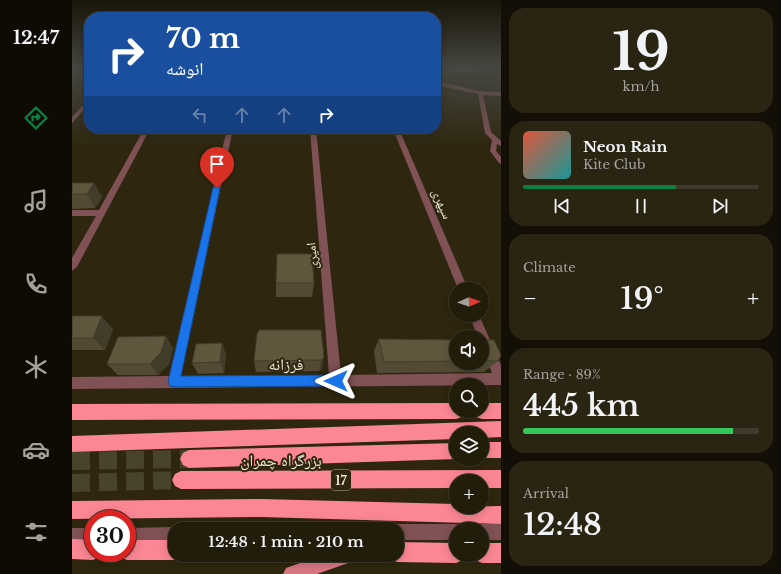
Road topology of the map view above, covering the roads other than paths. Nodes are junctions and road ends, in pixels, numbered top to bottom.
1 (481, 96) edge
2 (84, 108) edge
3 (72, 121) edge
4 (144, 134) edge
5 (229, 134) edge
6 (313, 134) edge
7 (398, 134) edge
8 (498, 142) edge
9 (501, 162) edge
10 (72, 213) edge
11 (101, 213) junction
12 (72, 267) edge
13 (460, 282) edge
14 (477, 322) edge
15 (501, 379) edge
16 (336, 381) junction
17 (174, 382) junction
18 (72, 383) edge
19 (449, 411) edge
20 (489, 411) edge
21 (501, 411) edge
22 (72, 412) edge
23 (501, 429) edge
24 (72, 444) edge
25 (489, 450) edge
26 (501, 450) edge
27 (449, 451) edge
28 (189, 459) tunnel mouth
29 (501, 479) edge
30 (181, 480) tunnel mouth
31 (72, 510) edge
32 (501, 515) edge
33 (404, 532) edge
34 (449, 532) edge
35 (489, 532) edge
36 (501, 532) edge
37 (168, 535) edge
38 (72, 536) edge
39 (84, 536) edge
40 (136, 536) edge
41 (72, 549) edge
42 (84, 550) edge
43 (136, 550) edge
44 (168, 550) edge
45 (404, 552) edge
46 (449, 553) edge
47 (489, 553) edge
48 (501, 553) edge
49 (327, 562) edge
50 (292, 574) edge

1 - 8 street
2 - 3 street
4 - 11 street
5 - 17 street
6 - 16 street, امیری
7 - 13 street, سپهری
8 - 9 street
10 - 11 street
11 - 12 street
14 - 15 street
15 - 16 street, فرزانه
16 - 17 street, فرزانه
17 - 18 street, فرزانه
19 - 22 highway
20 - 21 highway
23 - 24 highway
25 - 26 highway
27 - 28 highway, بزرگراه چمران / 17
29 - 30 highway, بزرگراه چمران / 17
31 - 32 highway
33 - 34 street
35 - 36 street
37 - 40 street
38 - 39 street
41 - 42 highway
43 - 44 highway
45 - 46 highway
47 - 48 highway
49 - 50 main road

